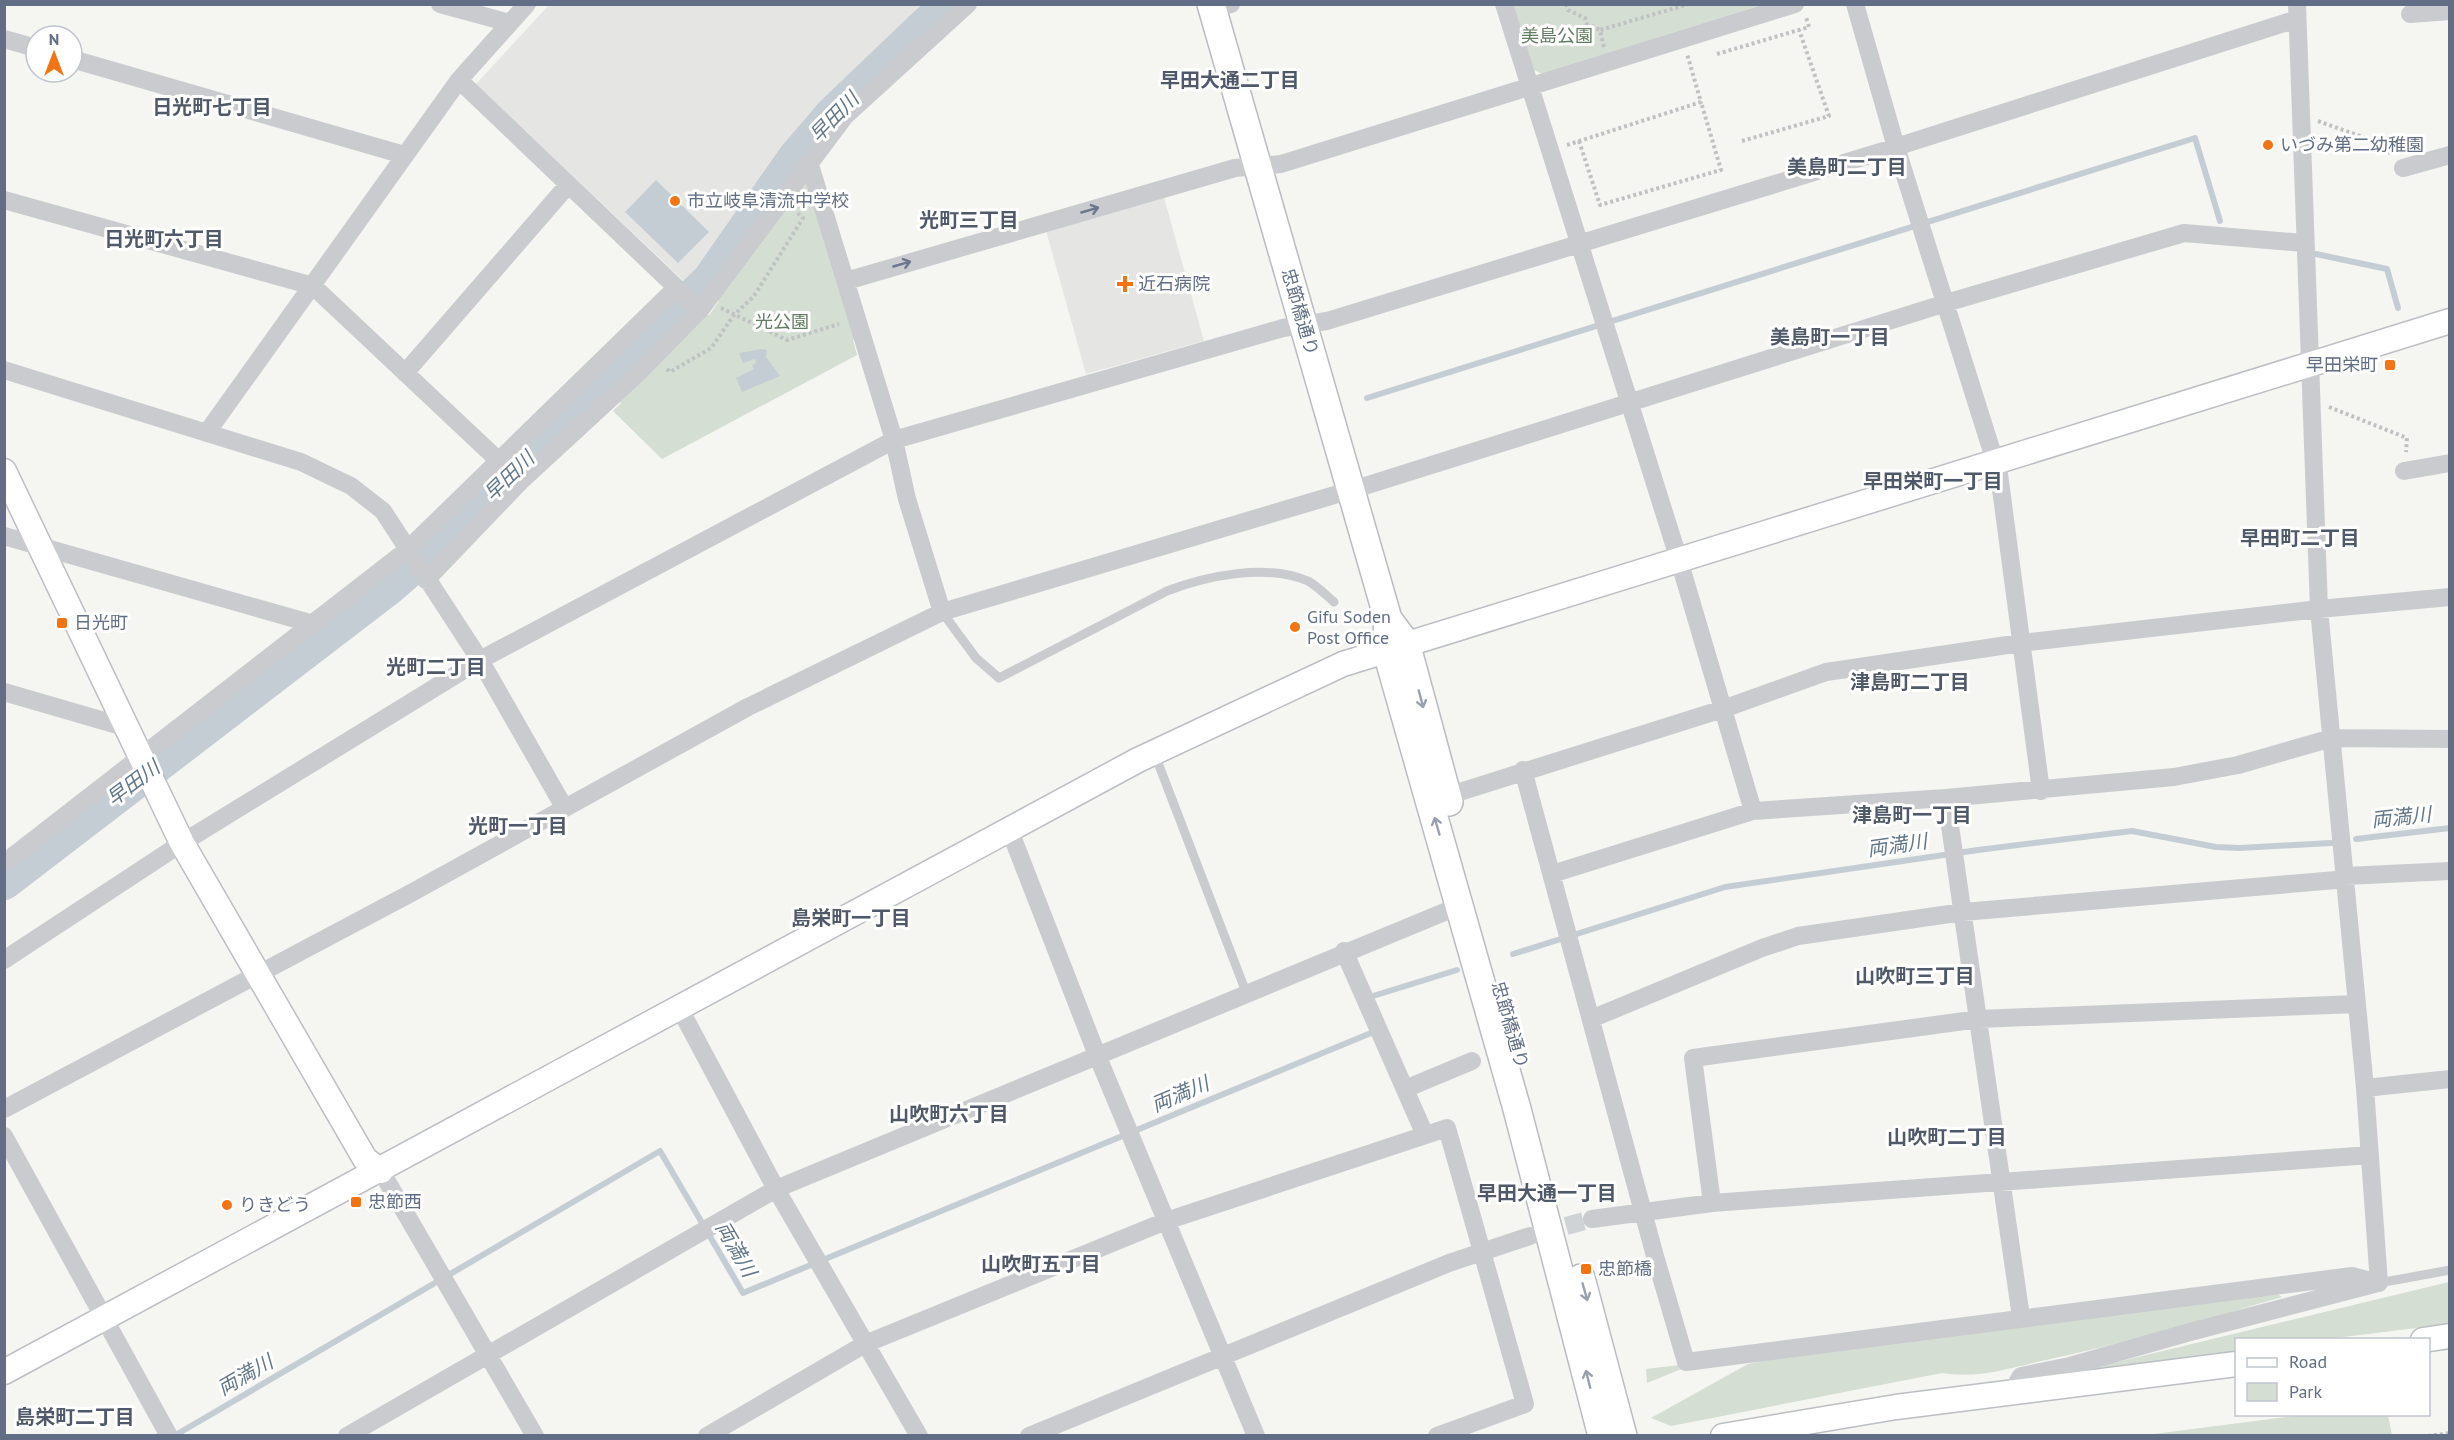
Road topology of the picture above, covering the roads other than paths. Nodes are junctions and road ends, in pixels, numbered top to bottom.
1 (440, 4) edge
2 (527, 4) edge
3 (968, 4) edge
4 (1504, 4) edge
5 (1855, 4) edge
6 (1218, 6) edge
7 (1800, 10) edge
8 (2450, 11) edge
9 (2297, 12) edge
10 (2410, 14) dead end
11 (510, 23) junction
12 (4, 39) edge
13 (24, 45) edge
14 (84, 62) edge
15 (459, 80) junction
16 (1529, 87) junction
17 (1896, 147) junction
18 (404, 155) junction
19 (2450, 155) edge
20 (809, 162) junction
21 (1258, 167) junction
22 (2403, 168) road end
23 (568, 185) junction
24 (4, 200) edge
25 (2304, 243) junction
26 (1579, 244) junction
27 (846, 281) junction
28 (313, 286) junction
29 (677, 290) junction
30 (1946, 303) junction
31 (701, 306) junction
32 (2450, 321) edge
33 (1303, 325) junction
34 (2311, 365) junction
35 (4, 370) edge
36 (405, 373) junction
37 (1629, 403) junction
38 (208, 431) junction
39 (894, 440) junction
40 (499, 461) junction
41 (1995, 461) junction
42 (2450, 463) edge
43 (4, 471) edge
44 (2404, 471) road end
45 (1351, 490) junction
46 (4, 536) edge
47 (41, 546) junction
48 (408, 552) junction
49 (1679, 560) junction
50 (423, 577) junction
51 (2450, 597) edge
52 (1334, 602) dead end
53 (2319, 609) junction
54 (942, 612) junction
55 (313, 624) junction
56 (2021, 643) junction
57 (1396, 646) junction
58 (480, 660) junction
59 (4, 692) edge
60 (1723, 710) junction
61 (128, 728) junction
62 (2332, 738) junction
63 (2450, 739) edge
64 (1155, 752) junction
65 (142, 757) junction
66 (1523, 770) junction
67 (2041, 791) junction
68 (1447, 796) junction
69 (1946, 798) junction
70 (564, 807) junction
71 (1753, 811) junction
72 (1010, 831) junction
73 (182, 843) junction
74 (6, 859) edge
75 (2450, 871) edge
76 (1552, 874) junction
77 (2346, 876) junction
78 (1459, 906) junction
79 (1962, 912) junction
80 (1344, 951) junction
81 (4, 960) edge
82 (258, 974) junction
83 (1246, 992) junction
84 (2357, 1004) junction
85 (680, 1009) junction
86 (1591, 1018) junction
87 (1979, 1019) junction
88 (1096, 1055) junction
89 (1472, 1061) dead end
90 (2450, 1080) edge
91 (2365, 1088) junction
92 (1405, 1089) junction
93 (4, 1109) edge
94 (1425, 1135) junction
95 (4, 1136) edge
96 (2370, 1155) junction
97 (381, 1171) junction
98 (2002, 1182) junction
99 (776, 1189) junction
100 (1712, 1203) junction
101 (1642, 1211) junction
102 (1592, 1219) tunnel mouth
103 (1166, 1221) junction
104 (1530, 1236) tunnel mouth
105 (1481, 1251) junction
106 (2450, 1270) edge
107 (2379, 1283) junction
108 (2021, 1317) junction
109 (104, 1318) junction
110 (2450, 1336) edge
111 (2430, 1339) edge
112 (865, 1344) junction
113 (488, 1354) junction
114 (1222, 1355) junction
115 (2235, 1364) edge
116 (4, 1372) edge
117 (2011, 1393) junction
118 (168, 1434) edge
119 (347, 1436) edge
120 (535, 1436) edge
121 (707, 1436) edge
122 (919, 1436) edge
123 (1029, 1436) edge
124 (1256, 1436) edge
125 (1437, 1436) edge
126 (1602, 1436) edge
127 (1623, 1436) edge
128 (1723, 1436) edge

1 - 11 street
2 - 11 street
3 - 20 street
4 - 16 street
5 - 17 street
6 - 21 main road, 忠節橋通り
7 - 16 street
8 - 10 street
9 - 17 street
9 - 25 street
11 - 15 street
12 - 13 street
14 - 18 street
15 - 18 street
15 - 23 street
16 - 21 street
16 - 26 street
17 - 26 street
17 - 30 street
18 - 28 street
19 - 22 street
20 - 27 street
20 - 31 street
27 -> 21 street
21 - 33 main road, 忠節橋通り
23 - 29 street
23 - 36 street
24 - 28 street
25 - 30 street
25 - 34 street
26 - 33 street
26 - 37 street
27 - 39 street
28 - 36 street
28 - 38 street
29 - 31 street
29 - 40 street
30 - 37 street
30 - 41 street
31 - 50 street
32 - 34 street
33 - 39 street
33 - 45 main road, 忠節橋通り
34 - 41 street
34 - 53 street
35 - 38 street
36 - 40 street
37 - 45 street
37 - 49 street
38 - 48 street
39 - 54 street
39 - 58 street
40 - 48 street
41 - 49 street
41 - 56 street
42 - 44 street
43 - 47 street
45 - 54 street
45 - 57 main road, 忠節橋通り
46 - 47 street
47 - 55 street
47 - 61 street
48 - 50 street
48 - 55 street
49 - 57 street
49 - 60 street
50 - 58 street
51 - 53 street
52 - 54 lane
53 - 56 street
53 - 62 street
54 - 70 street
55 - 65 street
56 - 60 street
56 - 67 street
57 - 64 street
57 -> 68 main road, 忠節橋通り
78 -> 57 main road, 忠節橋通り
58 - 70 street
58 - 73 street
59 - 61 street
60 - 66 street
60 - 71 street
61 - 65 street
62 - 63 street
62 - 67 street
62 - 77 street
64 - 72 street
64 - 83 lane
65 - 73 street
65 - 74 street
66 - 68 street
66 - 76 street
67 - 69 street
68 -> 127 main road, 忠節橋通り
69 - 71 street
69 - 79 street
70 - 82 street
71 - 76 street
72 - 85 street
72 - 88 street
73 - 81 street
73 - 82 street
75 - 77 street
76 - 86 street
77 - 79 street
77 - 84 street
78 - 80 street
126 -> 78 main road, 忠節橋通り
79 - 86 street
79 - 87 street
80 - 83 street
80 - 92 street
82 - 93 street
82 - 97 street
83 - 88 street
84 - 87 street
84 - 91 street
85 - 97 street
85 - 99 street
86 - 101 street
87 - 98 street
87 - 100 street
88 - 99 street
88 - 103 street
89 - 92 street
90 - 91 street
91 - 96 street
92 - 94 street
94 - 103 street
94 - 105 street
95 - 109 street
96 - 98 street
96 - 107 street
97 - 109 street
97 - 113 street
98 - 100 street
98 - 108 street
99 - 112 street
99 - 113 street
100 - 101 street
101 - 102 street
101 - 108 street
103 - 112 street
103 - 114 street
104 - 105 street
105 - 114 street
105 - 125 street
106 - 107 lane
107 - 108 street
107 - 117 street
109 - 116 street
109 - 118 street
110 - 111 street
112 - 121 street
112 - 122 street
113 - 119 street
113 - 120 street
114 - 123 street
114 - 124 street
115 - 117 street
117 - 128 street

